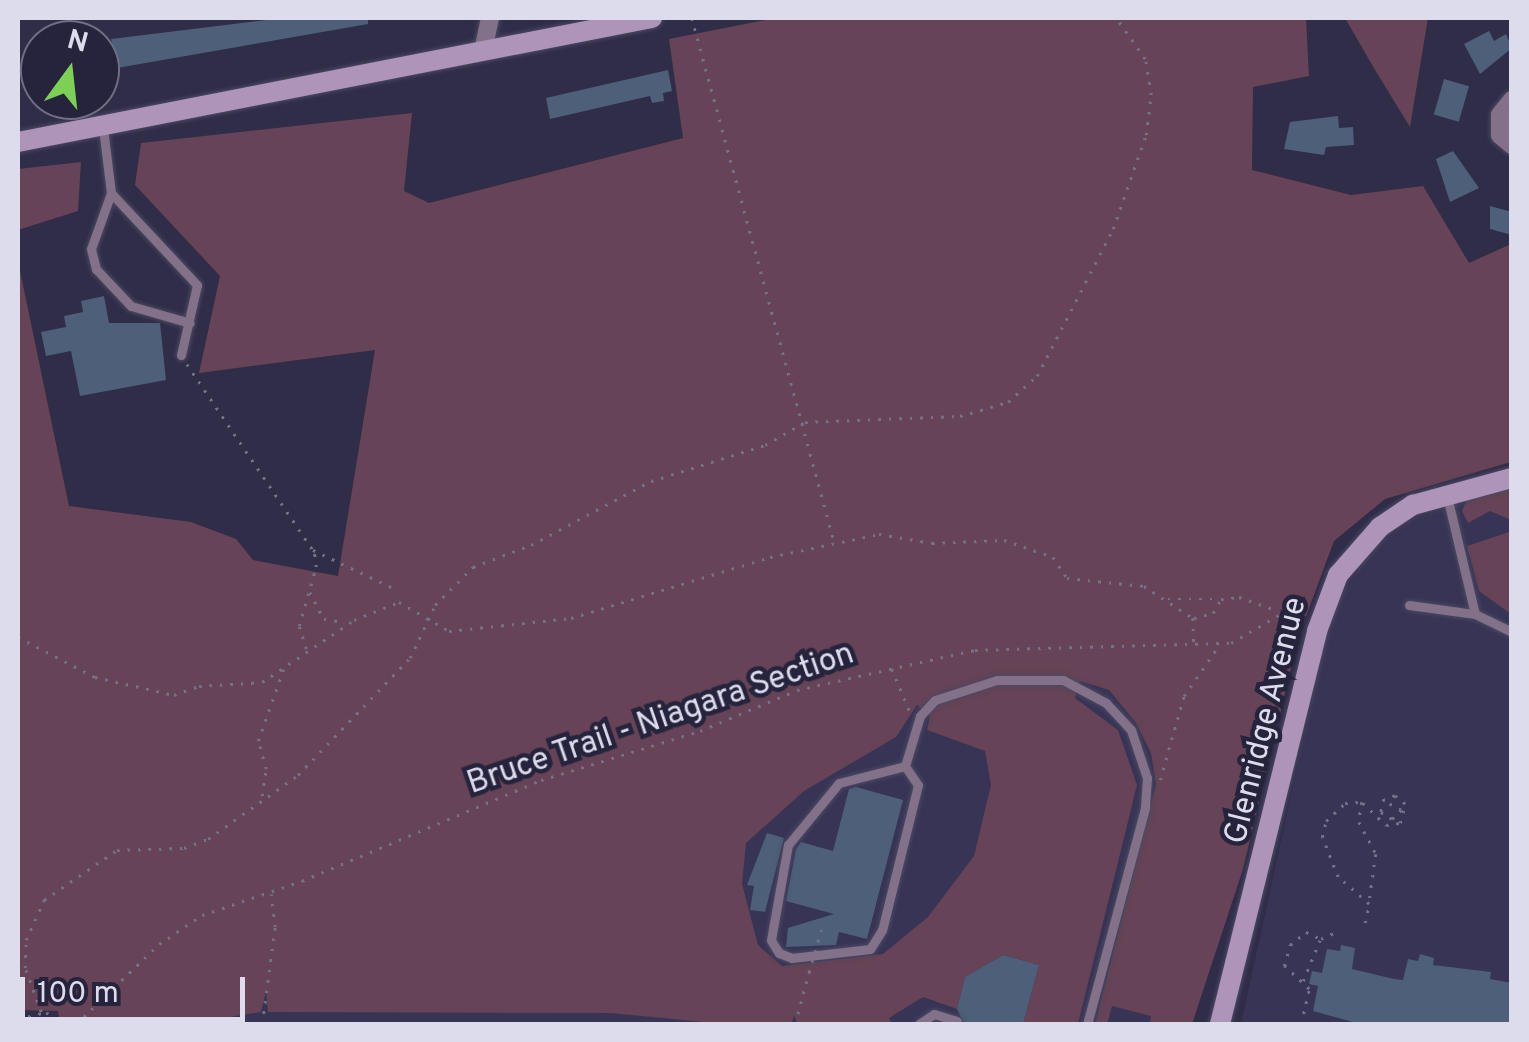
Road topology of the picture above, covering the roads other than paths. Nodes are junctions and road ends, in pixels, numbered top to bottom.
1 (490, 18) edge
2 (652, 18) edge
3 (483, 51) junction
4 (1512, 100) edge
5 (103, 125) junction
6 (18, 142) edge
7 (1512, 145) edge
8 (111, 193) junction
9 (190, 322) junction
10 (181, 354) road end
11 (1512, 478) edge
12 (1446, 494) junction
13 (1409, 605) dead end
14 (1474, 614) junction
15 (1512, 632) edge
16 (905, 766) junction
17 (956, 1021) dead end
18 (919, 1024) edge
19 (1086, 1024) edge
20 (1220, 1024) edge

1 - 3 street
2 - 3 main road
3 - 5 main road
4 - 7 street
5 - 6 main road
5 - 8 lane
8 - 9 lane
8 - 9 lane
9 - 10 lane
11 - 12 main road, Glenridge Avenue
12 - 14 lane
12 - 20 main road, Glenridge Avenue
13 - 14 lane
14 - 15 lane
16 - 16 lane
16 - 19 lane
17 - 18 lane

